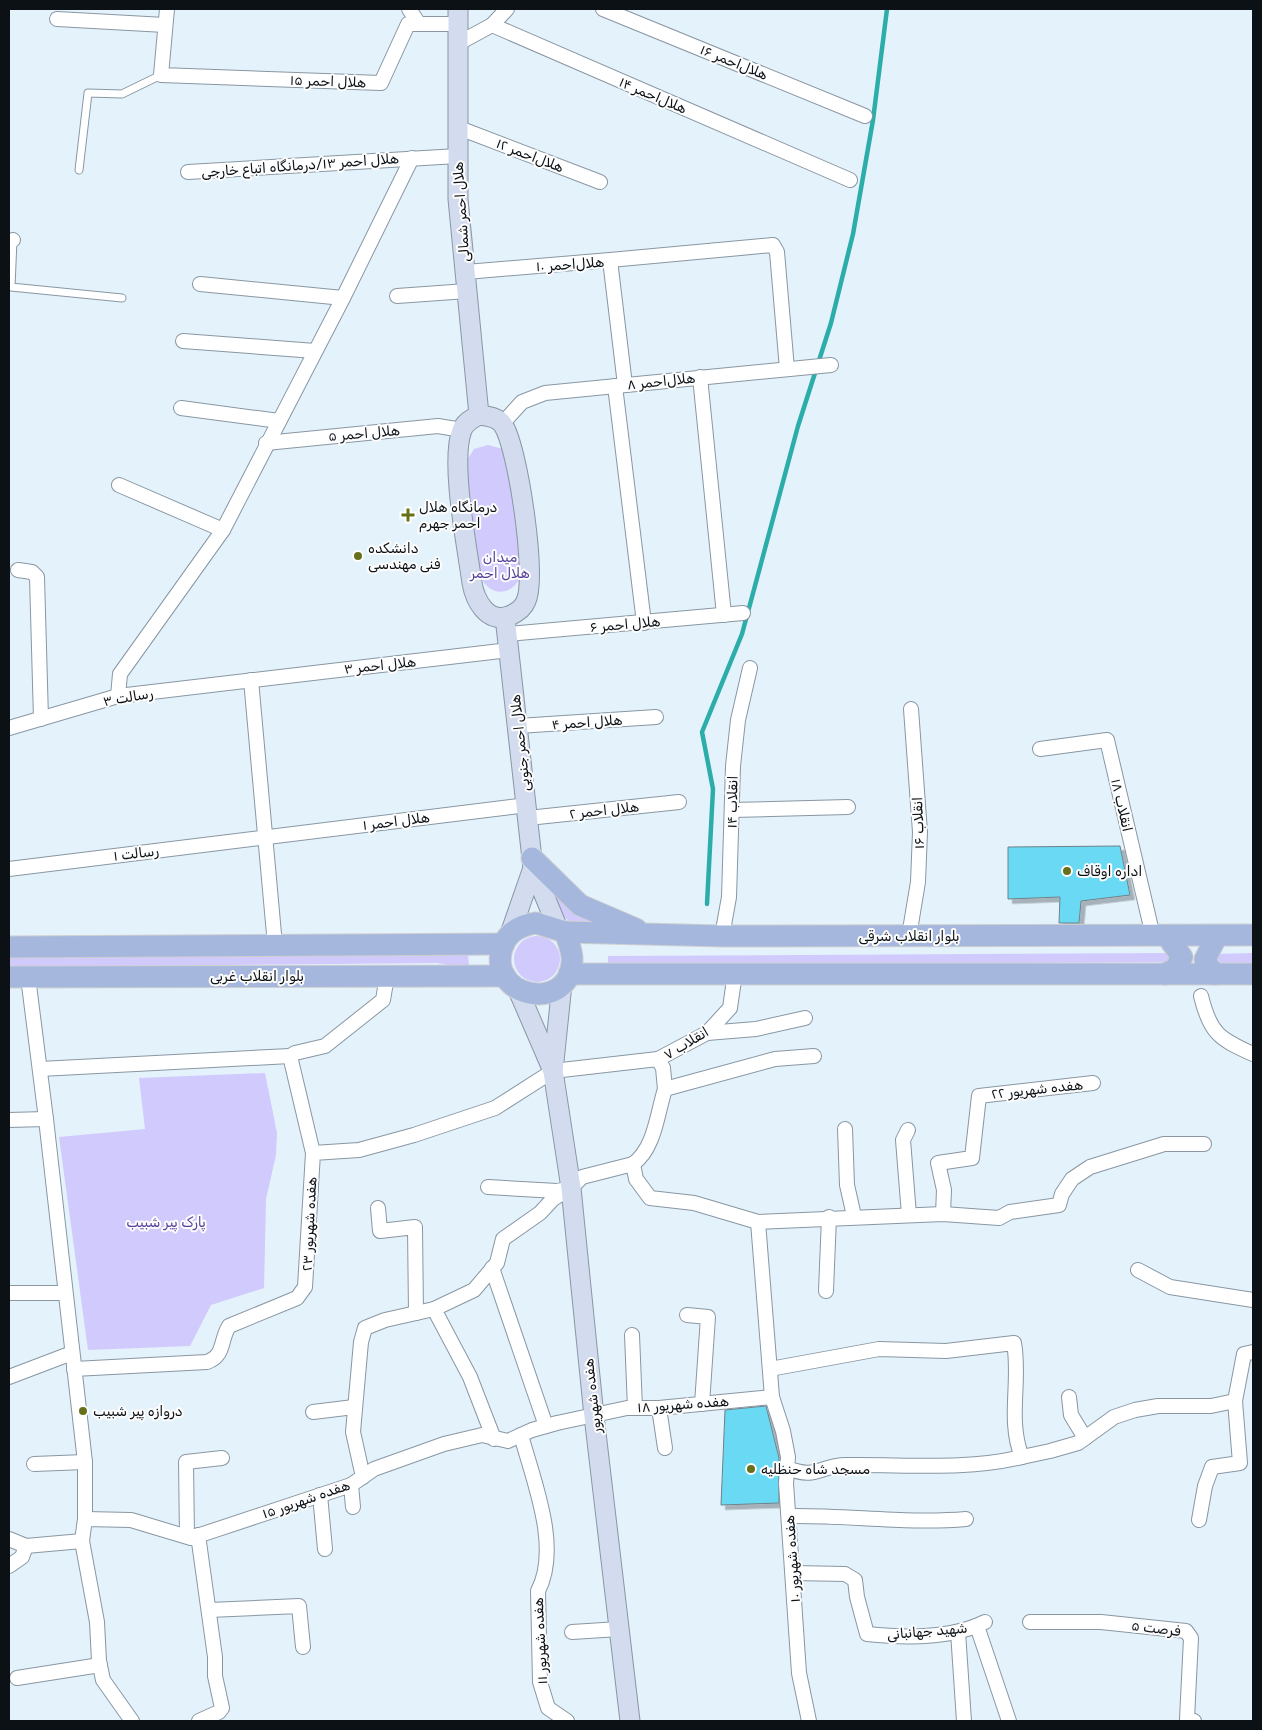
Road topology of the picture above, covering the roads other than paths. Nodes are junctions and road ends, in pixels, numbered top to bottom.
1 (167, 9) edge
2 (409, 9) edge
3 (508, 9) edge
4 (604, 9) edge
5 (458, 16) edge
6 (57, 19) dead end
7 (419, 24) junction
8 (165, 25) junction
9 (492, 25) junction
10 (458, 44) junction
11 (161, 75) junction
12 (865, 116) dead end
13 (459, 128) junction
14 (458, 156) junction
15 (412, 158) junction
16 (79, 170) dead end
17 (188, 172) dead end
18 (850, 180) dead end
19 (600, 182) dead end
20 (11, 241) edge
21 (610, 260) junction
22 (466, 272) junction
23 (200, 284) dead end
24 (467, 291) junction
25 (397, 296) dead end
26 (122, 298) dead end
27 (343, 298) junction
28 (183, 341) dead end
29 (315, 351) junction
30 (831, 365) dead end
31 (787, 369) junction
32 (700, 377) junction
33 (620, 385) junction
34 (181, 408) dead end
35 (479, 415) junction
36 (279, 421) junction
37 (502, 424) junction
38 (462, 430) junction
39 (266, 442) junction
40 (119, 485) dead end
41 (223, 530) junction
42 (18, 570) dead end
43 (743, 613) dead end
44 (724, 615) junction
45 (644, 623) junction
46 (507, 634) junction
47 (750, 668) dead end
48 (251, 680) junction
49 (118, 696) junction
50 (911, 709) dead end
51 (656, 717) dead end
52 (41, 719) junction
53 (518, 726) junction
54 (9, 728) edge
55 (1040, 748) dead end
56 (679, 802) dead end
57 (848, 807) dead end
58 (732, 810) junction
59 (528, 812) junction
60 (264, 838) junction
61 (532, 863) junction
62 (9, 869) edge
63 (562, 931) junction
64 (645, 933) junction
65 (1253, 935) edge
66 (722, 936) junction
67 (909, 936) junction
68 (1160, 936) junction
69 (1218, 936) junction
70 (507, 939) junction
71 (276, 945) junction
72 (9, 947) edge
73 (735, 973) junction
74 (1165, 974) junction
75 (1215, 974) junction
76 (1253, 974) edge
77 (387, 976) junction
78 (18, 978) edge
79 (566, 979) junction
80 (511, 983) junction
81 (1202, 996) dead end
82 (805, 1018) dead end
83 (707, 1033) junction
84 (1253, 1054) edge
85 (290, 1056) junction
86 (814, 1056) dead end
87 (658, 1059) junction
88 (40, 1069) junction
89 (553, 1070) junction
90 (1093, 1083) dead end
91 (665, 1089) junction
92 (9, 1120) edge
93 (46, 1120) junction
94 (845, 1129) dead end
95 (908, 1130) dead end
96 (1204, 1144) dead end
97 (313, 1153) junction
98 (633, 1164) junction
99 (488, 1187) dead end
100 (571, 1188) junction
101 (378, 1208) dead end
102 (943, 1214) junction
103 (909, 1215) junction
104 (854, 1216) junction
105 (829, 1218) junction
106 (758, 1222) junction
107 (492, 1268) junction
108 (1138, 1270) dead end
109 (826, 1292) dead end
110 (9, 1293) edge
111 (65, 1293) junction
112 (1253, 1300) edge
113 (434, 1309) junction
114 (416, 1313) junction
115 (687, 1315) dead end
116 (632, 1335) dead end
117 (1253, 1352) edge
118 (72, 1353) junction
119 (74, 1369) junction
120 (770, 1369) junction
121 (9, 1377) edge
122 (772, 1397) junction
123 (1069, 1397) dead end
124 (1235, 1401) junction
125 (702, 1404) junction
126 (354, 1407) junction
127 (635, 1408) junction
128 (659, 1408) junction
129 (313, 1412) dead end
130 (594, 1416) junction
131 (546, 1426) junction
132 (520, 1435) junction
133 (1085, 1438) junction
134 (494, 1439) junction
135 (665, 1448) dead end
136 (1022, 1456) junction
137 (222, 1458) dead end
138 (85, 1462) junction
139 (34, 1464) dead end
140 (787, 1468) junction
141 (357, 1481) junction
142 (320, 1495) junction
143 (353, 1507) dead end
144 (789, 1516) junction
145 (85, 1519) junction
146 (966, 1519) dead end
147 (1200, 1520) dead end
148 (192, 1536) junction
149 (82, 1537) junction
150 (9, 1540) edge
151 (26, 1546) junction
152 (325, 1549) dead end
153 (9, 1566) edge
154 (793, 1573) junction
155 (209, 1610) junction
156 (1030, 1622) dead end
157 (619, 1629) junction
158 (572, 1632) dead end
159 (958, 1632) junction
160 (303, 1647) dead end
161 (100, 1665) junction
162 (17, 1678) dead end
163 (1189, 1720) edge
164 (132, 1721) edge
165 (199, 1721) edge
166 (567, 1721) edge
167 (630, 1721) edge
168 (809, 1721) edge
169 (964, 1721) edge
170 (1009, 1721) edge

1 - 8 street
2 - 7 street
3 - 9 street
4 - 12 street, هلال‌احمر ۱۶
5 - 7 street
5 - 10 main road, هلال احمر شمالی
6 - 8 street
7 - 11 street, هلال احمر ۱۵
8 - 11 street
9 - 10 street
9 - 18 street, هلال‌احمر ۱۴
10 - 13 main road, هلال احمر شمالی
11 - 16 lane
13 - 14 main road, هلال احمر شمالی
13 - 19 street, هلال‌احمر ۱۲
14 - 15 street, هلال احمر ۱۳/درمانگاه اتباع خارجی
14 - 22 main road, هلال احمر شمالی
15 - 17 street, هلال احمر ۱۳/درمانگاه اتباع خارجی
15 - 27 street
20 - 26 lane
21 - 22 street, هلال‌احمر ۱۰
21 - 31 street
21 - 33 street, هلال‌احمر ۱۰
22 - 24 main road, هلال احمر شمالی
23 - 27 street
24 - 25 street
24 - 35 main road, هلال احمر شمالی
27 - 29 street
28 - 29 street
29 - 36 street
30 - 31 street, هلال‌احمر ۸
31 - 32 street, هلال‌احمر ۸
32 - 33 street, هلال‌احمر ۸
32 - 44 street
33 - 37 street, هلال‌احمر ۸
33 - 45 street, هلال‌احمر ۱۰
34 - 36 street
35 - 37 main road
35 - 38 main road
36 - 39 street
37 - 46 main road
38 - 39 street, هلال احمر ۵
38 - 46 main road
39 - 41 street
40 - 41 street
41 - 49 street
42 - 52 street
43 - 44 street, هلال احمر ۶
44 - 45 street, هلال احمر ۶
45 - 46 street, هلال احمر ۶
46 - 48 street, هلال احمر ۳
46 - 53 main road, هلال احمر جنوبی
47 - 58 street, انقلاب ۱۴
48 - 49 street, رسالت ۳
48 - 60 street
49 - 52 street, رسالت ۳
50 - 67 street, انقلاب ۱۶
51 - 53 street, هلال احمر ۴
52 - 54 street, رسالت ۳
53 - 59 main road, هلال احمر جنوبی
55 - 68 street, انقلاب ۱۸
56 - 59 street, هلال احمر ۲
57 - 58 street
58 - 66 street, انقلاب ۱۴
59 - 60 street, هلال احمر ۱
59 - 61 main road, هلال احمر جنوبی
60 - 62 street, رسالت ۱
60 - 71 street
61 - 63 main road, هلال احمر جنوبی
61 - 64 main road
61 - 70 main road, هلال احمر جنوبی
63 - 64 main road, بلوار انقلاب شرقی
63 - 70 main road
63 - 79 main road
64 - 66 main road, بلوار انقلاب شرقی
65 - 69 main road, بلوار انقلاب شرقی
66 - 67 main road, بلوار انقلاب شرقی
67 - 68 main road, بلوار انقلاب شرقی
68 - 69 main road, بلوار انقلاب شرقی
68 - 74 main road
69 - 75 main road
70 - 71 main road
70 - 80 main road
71 - 72 main road
73 - 74 main road
73 - 79 main road
73 - 83 street, انقلاب ۷
74 - 75 main road
75 - 76 main road
77 - 78 main road, بلوار انقلاب غربی
77 - 80 main road, بلوار انقلاب غربی
77 - 85 street
78 - 88 street
79 - 80 main road
79 - 89 main road, هفده شهریور
80 - 89 main road, هفده شهریور
81 - 84 street
82 - 83 street
83 - 87 street, انقلاب ۷
85 - 88 street
85 - 97 street, هفده شهریور ۲۳
86 - 91 street
87 - 89 street
87 - 91 street
88 - 93 street
89 - 97 street
89 - 100 main road, هفده شهریور
90 - 102 street, هفده شهریور ۲۲
91 - 98 street
92 - 93 street
93 - 111 street
94 - 104 street
95 - 103 street
96 - 102 street
97 - 119 street, هفده شهریور ۲۳
98 - 100 street
98 - 106 street
99 - 100 street
100 - 107 street
100 - 130 main road, هفده شهریور
101 - 114 street
102 - 103 street
103 - 104 street
104 - 105 street
105 - 106 street
105 - 109 street
106 - 120 street
107 - 113 street
107 - 131 street
108 - 112 street
110 - 111 street
111 - 118 street
113 - 114 street
113 - 134 street
114 - 126 street
115 - 125 street
116 - 127 street
117 - 124 street
118 - 119 street
118 - 121 street
119 - 138 street
120 - 122 street
120 - 136 street
122 - 125 street, هفده شهریور ۱۸
122 - 140 street, هفده شهریور ۱۰
123 - 133 street
124 - 133 street
124 - 147 street
125 - 128 street, هفده شهریور ۱۸
126 - 129 street
126 - 141 street
127 - 128 street, هفده شهریور ۱۸
127 - 130 street, هفده شهریور ۱۸
128 - 135 street
130 - 131 street, هفده شهریور ۱۵
130 - 157 main road, هفده شهریور
131 - 132 street, هفده شهریور ۱۵
132 - 134 street, هفده شهریور ۱۵
132 - 166 street, هفده شهریور ۱۱
133 - 136 street
134 - 141 street, هفده شهریور ۱۵
136 - 140 street
137 - 148 street
138 - 139 street
138 - 145 street
140 - 144 street, هفده شهریور ۱۰
141 - 142 street, هفده شهریور ۱۵
141 - 143 street
142 - 148 street, هفده شهریور ۱۵
142 - 152 street
144 - 146 street
144 - 154 street, هفده شهریور ۱۰
145 - 148 street
145 - 149 street
148 - 155 street
149 - 151 street
149 - 161 street
150 - 151 street
151 - 153 street
154 - 159 street, شهید جهانبانی
154 - 168 street, هفده شهریور ۱۰
155 - 160 street
155 - 165 street
156 - 163 street, فرصت ۵
157 - 158 street
157 - 167 main road, هفده شهریور
159 - 169 street
159 - 170 street, شهید جهانبانی
161 - 162 street
161 - 164 street

